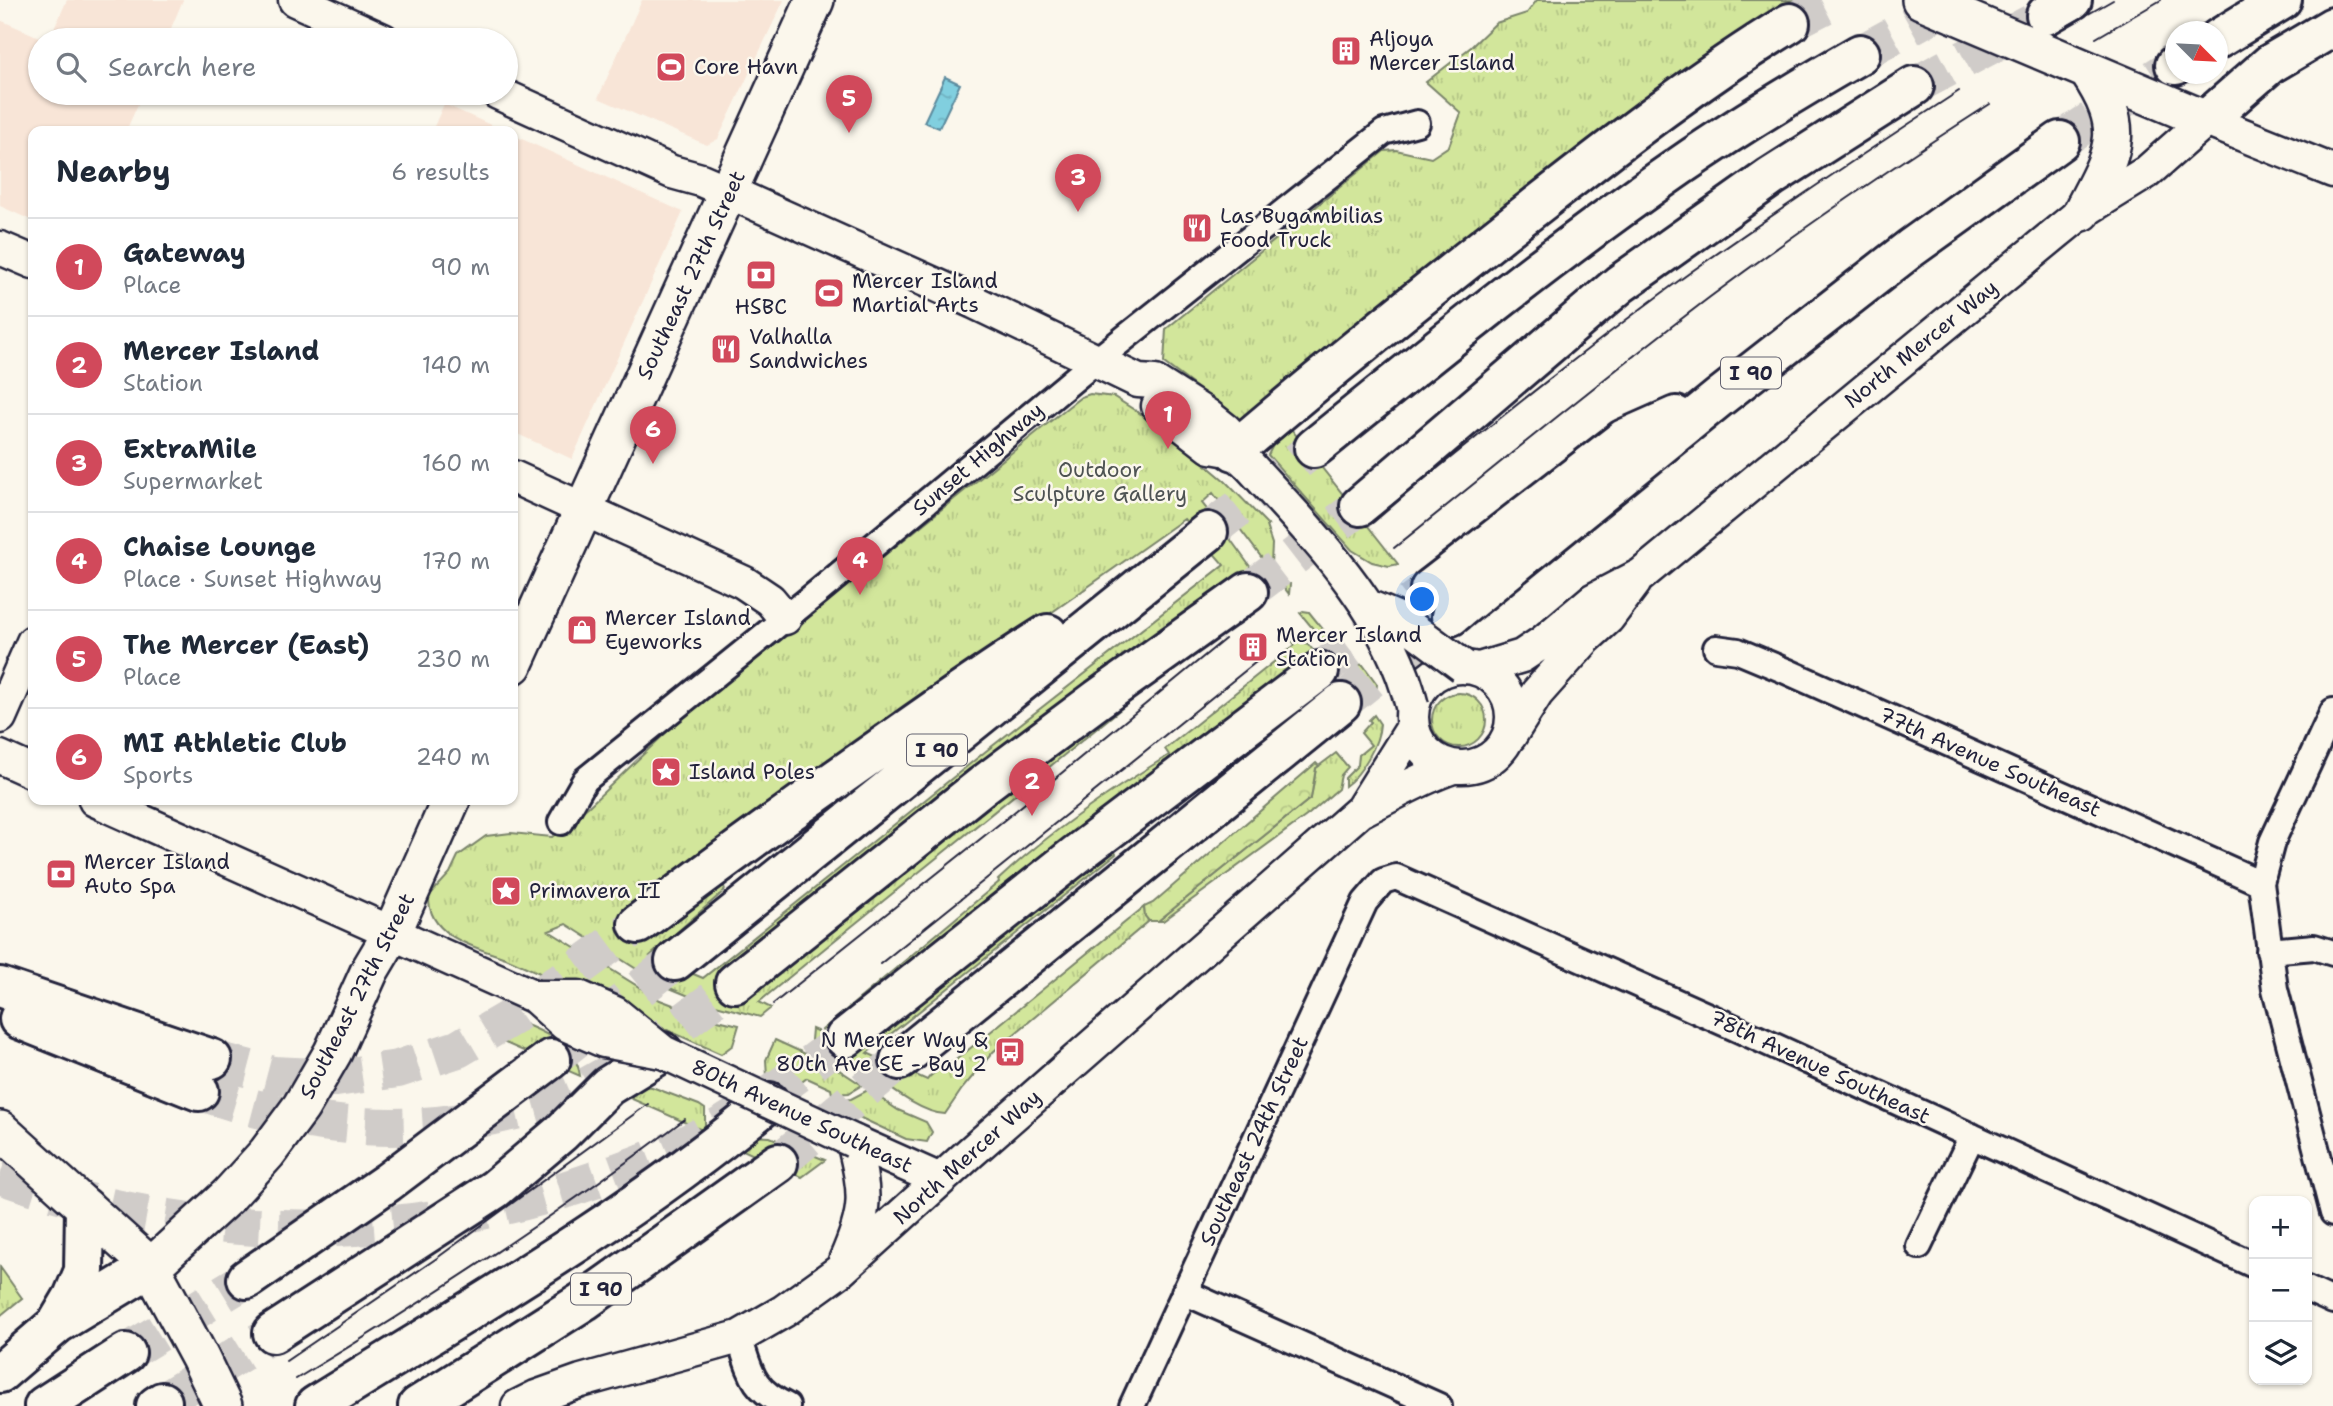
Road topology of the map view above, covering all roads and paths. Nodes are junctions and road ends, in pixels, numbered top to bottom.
1 (295, 0) edge
2 (815, 0) edge
3 (1921, 0) edge
4 (2282, 0) edge
5 (1790, 23) tunnel mouth
6 (2333, 27) edge
7 (357, 28) edge
8 (2228, 32) edge
9 (1860, 54) tunnel mouth
10 (2088, 71) junction
11 (1914, 86) tunnel mouth
12 (518, 102) edge
13 (2206, 120) junction
14 (1417, 123) dead end
15 (2060, 141) tunnel mouth
16 (2333, 171) edge
17 (729, 192) junction
18 (2082, 212) junction
19 (0, 247) edge
20 (28, 260) edge
21 (1097, 360) junction
22 (1314, 448) tunnel mouth
23 (1241, 457) junction
24 (518, 479) edge
25 (1360, 506) tunnel mouth
26 (582, 509) junction
27 (1641, 575) junction
28 (1248, 592) tunnel mouth
29 (1440, 603) tunnel mouth
30 (1370, 607) junction
31 (785, 618) junction
32 (1716, 648) dead end
33 (28, 653) edge
34 (518, 654) edge
35 (1471, 668) junction
36 (1319, 671) tunnel mouth
37 (1342, 703) tunnel mouth
38 (2333, 711) edge
39 (0, 717) edge
40 (1413, 717) junction
41 (1508, 739) junction
42 (0, 757) edge
43 (1453, 767) junction
44 (28, 770) edge
45 (106, 805) edge
46 (450, 805) edge
47 (1361, 810) junction
48 (561, 822) dead end
49 (1383, 881) joint
50 (2261, 883) junction
51 (638, 924) tunnel mouth
52 (392, 933) junction
53 (2269, 951) junction
54 (2333, 953) edge
55 (675, 961) tunnel mouth
56 (735, 983) tunnel mouth
57 (0, 987) edge
58 (0, 1012) edge
59 (845, 1038) tunnel mouth
60 (663, 1052) junction
61 (551, 1059) tunnel mouth
62 (900, 1060) tunnel mouth
63 (769, 1102) junction
64 (0, 1130) edge
65 (1972, 1136) junction
66 (853, 1141) junction
67 (778, 1163) tunnel mouth
68 (940, 1180) junction
69 (85, 1208) junction
70 (2333, 1213) edge
71 (1919, 1246) dead end
72 (2249, 1263) edge
73 (151, 1267) junction
74 (841, 1270) junction
75 (247, 1279) tunnel mouth
76 (2312, 1291) edge
77 (1184, 1292) junction
78 (2333, 1301) edge
79 (57, 1324) junction
80 (273, 1333) tunnel mouth
81 (739, 1337) junction
82 (126, 1353) tunnel mouth
83 (0, 1373) edge
84 (44, 1406) edge
85 (223, 1406) edge
86 (315, 1406) edge
87 (418, 1406) edge
88 (517, 1406) edge
89 (787, 1406) edge
90 (1132, 1406) edge
91 (1440, 1406) edge

1 - 7 street
2 - 17 main road, Southeast 27th Street
3 - 10 main road
4 - 8 highway
5 - 23 highway
6 - 13 highway
9 - 22 highway
10 - 13 main road
10 - 18 main road
11 - 25 highway
12 - 17 street
13 - 16 street
13 - 18 street, North Mercer Way
14 - 21 street, Sunset Highway
15 - 29 highway, I 90
17 - 21 street
17 - 26 main road, Southeast 27th Street
18 - 27 street, North Mercer Way
19 - 20 street
21 - 23 street
21 - 31 street, Sunset Highway
23 - 30 street, bridge
24 - 26 street
26 - 31 street
26 - 34 main road, Southeast 27th Street
27 - 35 street, North Mercer Way
27 - 41 street, North Mercer Way
28 - 56 highway
30 - 35 street, bridge
30 - 40 street, bridge
31 - 48 street, Sunset Highway
32 - 50 street, 77th Avenue Southeast
33 - 39 street
35 - 40 street
35 - 41 street
36 - 59 highway
37 - 62 highway
38 - 50 street
40 - 43 street
40 - 47 street, North Mercer Way
41 - 43 street
42 - 44 street
43 - 47 street, North Mercer Way
45 - 52 street, 80th Avenue Southeast
46 - 52 main road, Southeast 27th Street
47 - 68 street, North Mercer Way
49 - 65 street, 78th Avenue Southeast
49 - 77 street, Southeast 24th Street
50 - 53 street
51 - 55 highway, I 90
52 - 60 street, 80th Avenue Southeast, bridge
52 - 73 main road, Southeast 27th Street
53 - 54 street
53 - 70 street
57 - 58 highway
60 - 63 street, 80th Avenue Southeast, bridge
60 - 80 highway
61 - 75 highway
63 - 66 street, 80th Avenue Southeast, bridge
63 - 86 highway
64 - 69 main road
65 - 71 street
65 - 72 street, 78th Avenue Southeast
66 - 68 street, 80th Avenue Southeast
66 - 74 street
67 - 87 highway, I 90
68 - 74 street, North Mercer Way
69 - 73 main road
69 - 79 highway
73 - 79 highway
73 - 85 main road
74 - 81 street, North Mercer Way
76 - 78 street
77 - 90 street, Southeast 24th Street
77 - 91 street
79 - 83 highway
81 - 88 street, North Mercer Way
81 - 89 street
82 - 84 highway

